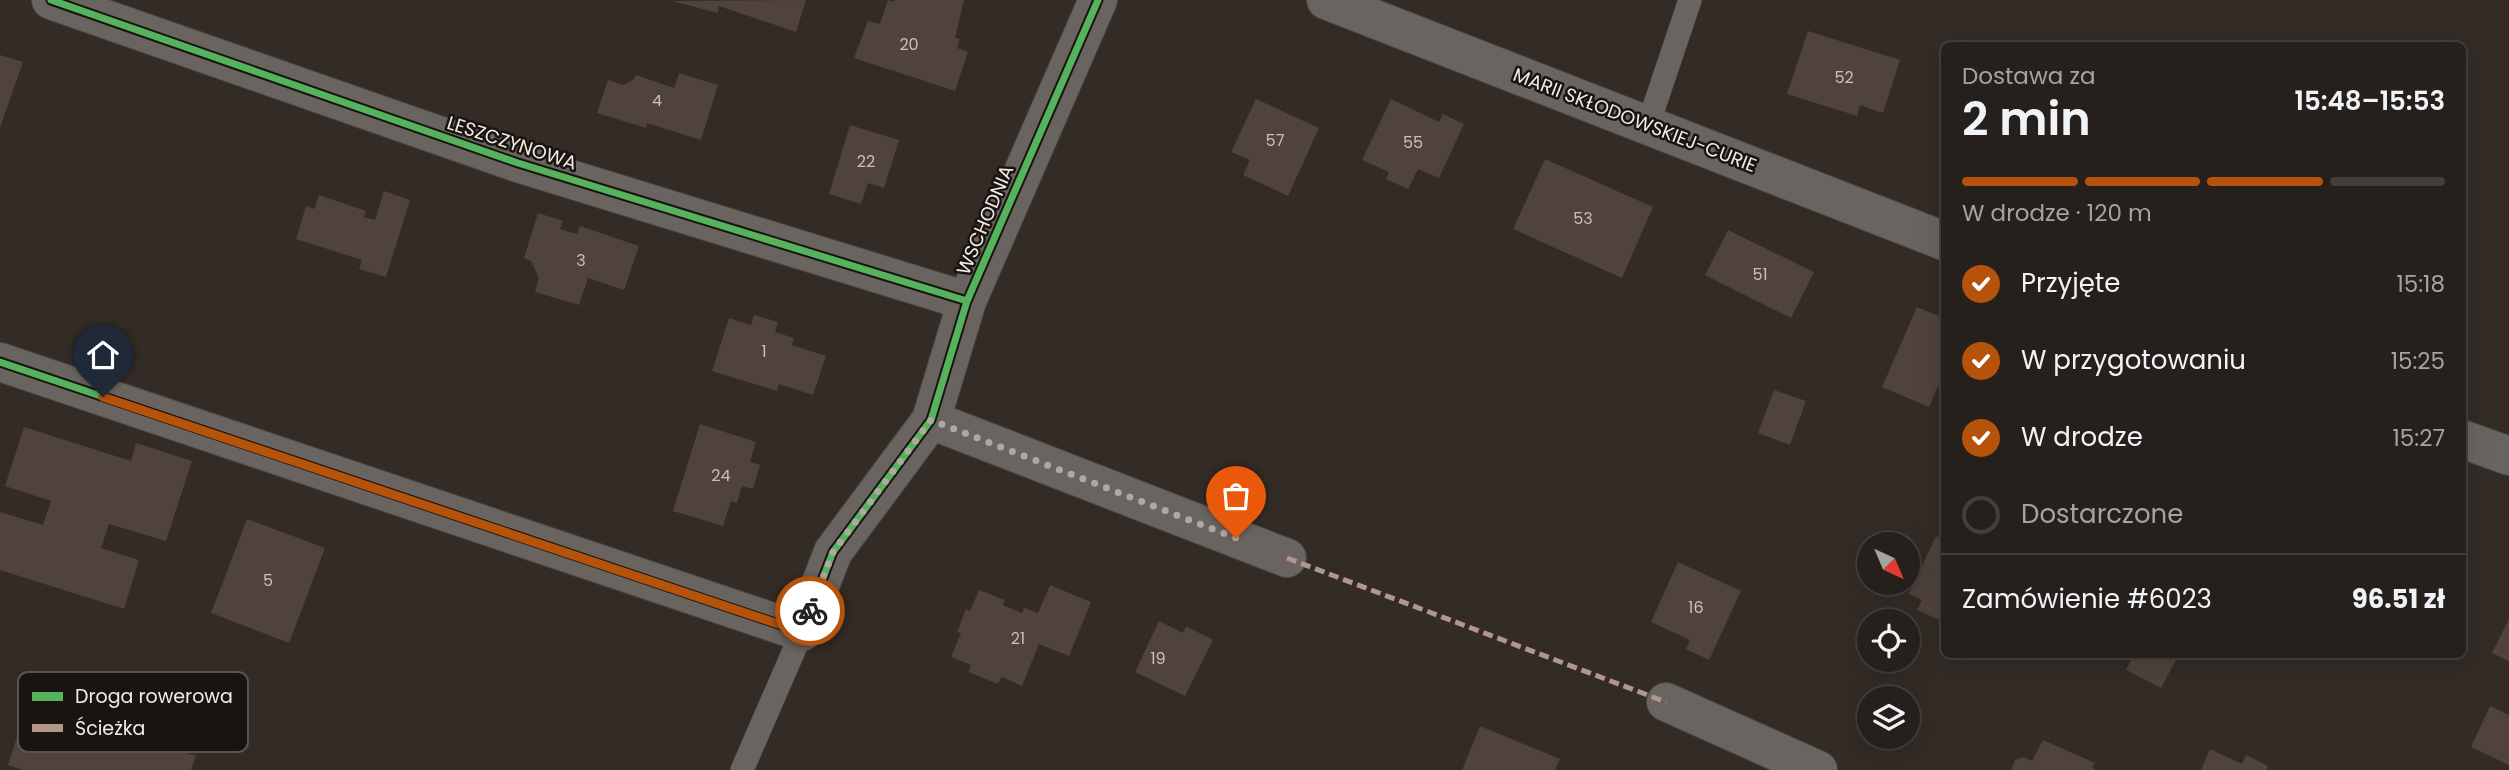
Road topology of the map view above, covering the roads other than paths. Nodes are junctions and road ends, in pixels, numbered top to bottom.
1 (51, 0) edge
2 (1098, 0) edge
3 (1326, 0) edge
4 (1690, 0) edge
5 (1648, 125) junction
6 (1941, 240) edge
7 (967, 301) junction
8 (0, 362) edge
9 (931, 420) junction
10 (2466, 440) edge
11 (2509, 456) edge
12 (1287, 558) dead end
13 (802, 632) junction
14 (1666, 702) dead end
15 (742, 770) edge
16 (1818, 770) edge

1 - 7 street, LESZCZYNOWA
2 - 7 street, WSCHODNIA
3 - 5 street, MARII SKŁODOWSKIEJ-CURIE
4 - 5 lane
5 - 6 street, MARII SKŁODOWSKIEJ-CURIE
7 - 9 street, WSCHODNIA
8 - 13 street
9 - 12 street
9 - 13 street, WSCHODNIA
10 - 11 street
13 - 15 lane, WSCHODNIA
14 - 16 street

